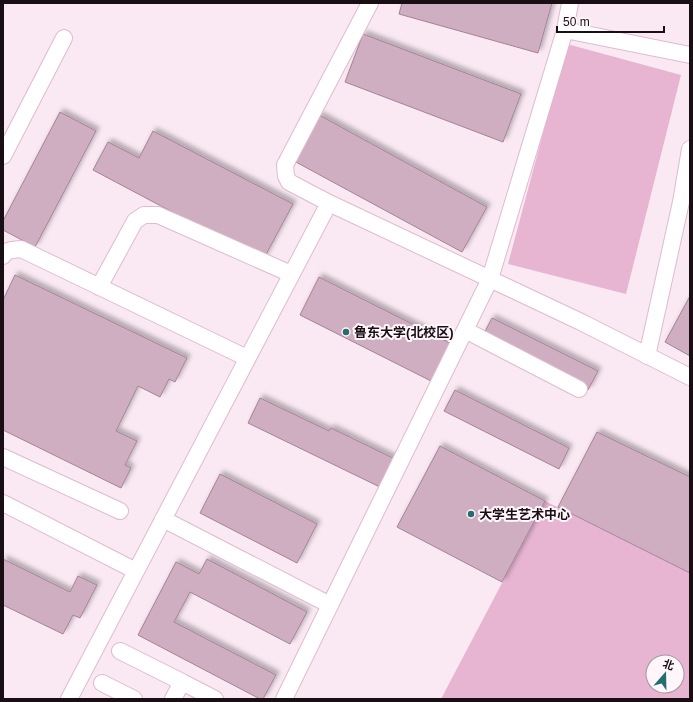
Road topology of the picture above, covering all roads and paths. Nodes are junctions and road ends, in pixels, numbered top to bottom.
1 (370, 3) edge
2 (570, 3) edge
3 (565, 30) junction
4 (64, 38) dead end
5 (690, 55) edge
6 (690, 149) edge
7 (3, 156) edge
8 (328, 203) junction
9 (3, 256) edge
10 (291, 274) junction
11 (490, 279) junction
12 (99, 286) junction
13 (465, 330) junction
14 (647, 356) junction
15 (248, 358) junction
16 (690, 377) edge
17 (580, 389) dead end
18 (3, 457) edge
19 (3, 503) edge
20 (120, 511) dead end
21 (163, 519) junction
22 (136, 570) junction
23 (330, 605) junction
24 (120, 651) dead end
25 (182, 682) junction
26 (102, 683) dead end
27 (69, 699) edge
28 (134, 699) edge
29 (173, 699) edge
30 (216, 699) edge
31 (284, 699) edge

1 - 8 lane
2 - 3 lane
3 - 5 lane
3 - 11 lane
4 - 7 lane
6 - 14 lane
8 - 10 lane
8 - 11 lane
9 - 12 lane
10 - 12 lane
10 - 15 lane
11 - 13 lane
11 - 14 lane
12 - 15 lane
13 - 17 lane
13 - 23 lane
14 - 16 lane
15 - 21 lane
18 - 20 lane
19 - 22 lane
21 - 22 lane
21 - 23 lane
22 - 27 lane
23 - 31 lane
24 - 25 lane
25 - 29 lane
25 - 30 lane
26 - 28 lane

